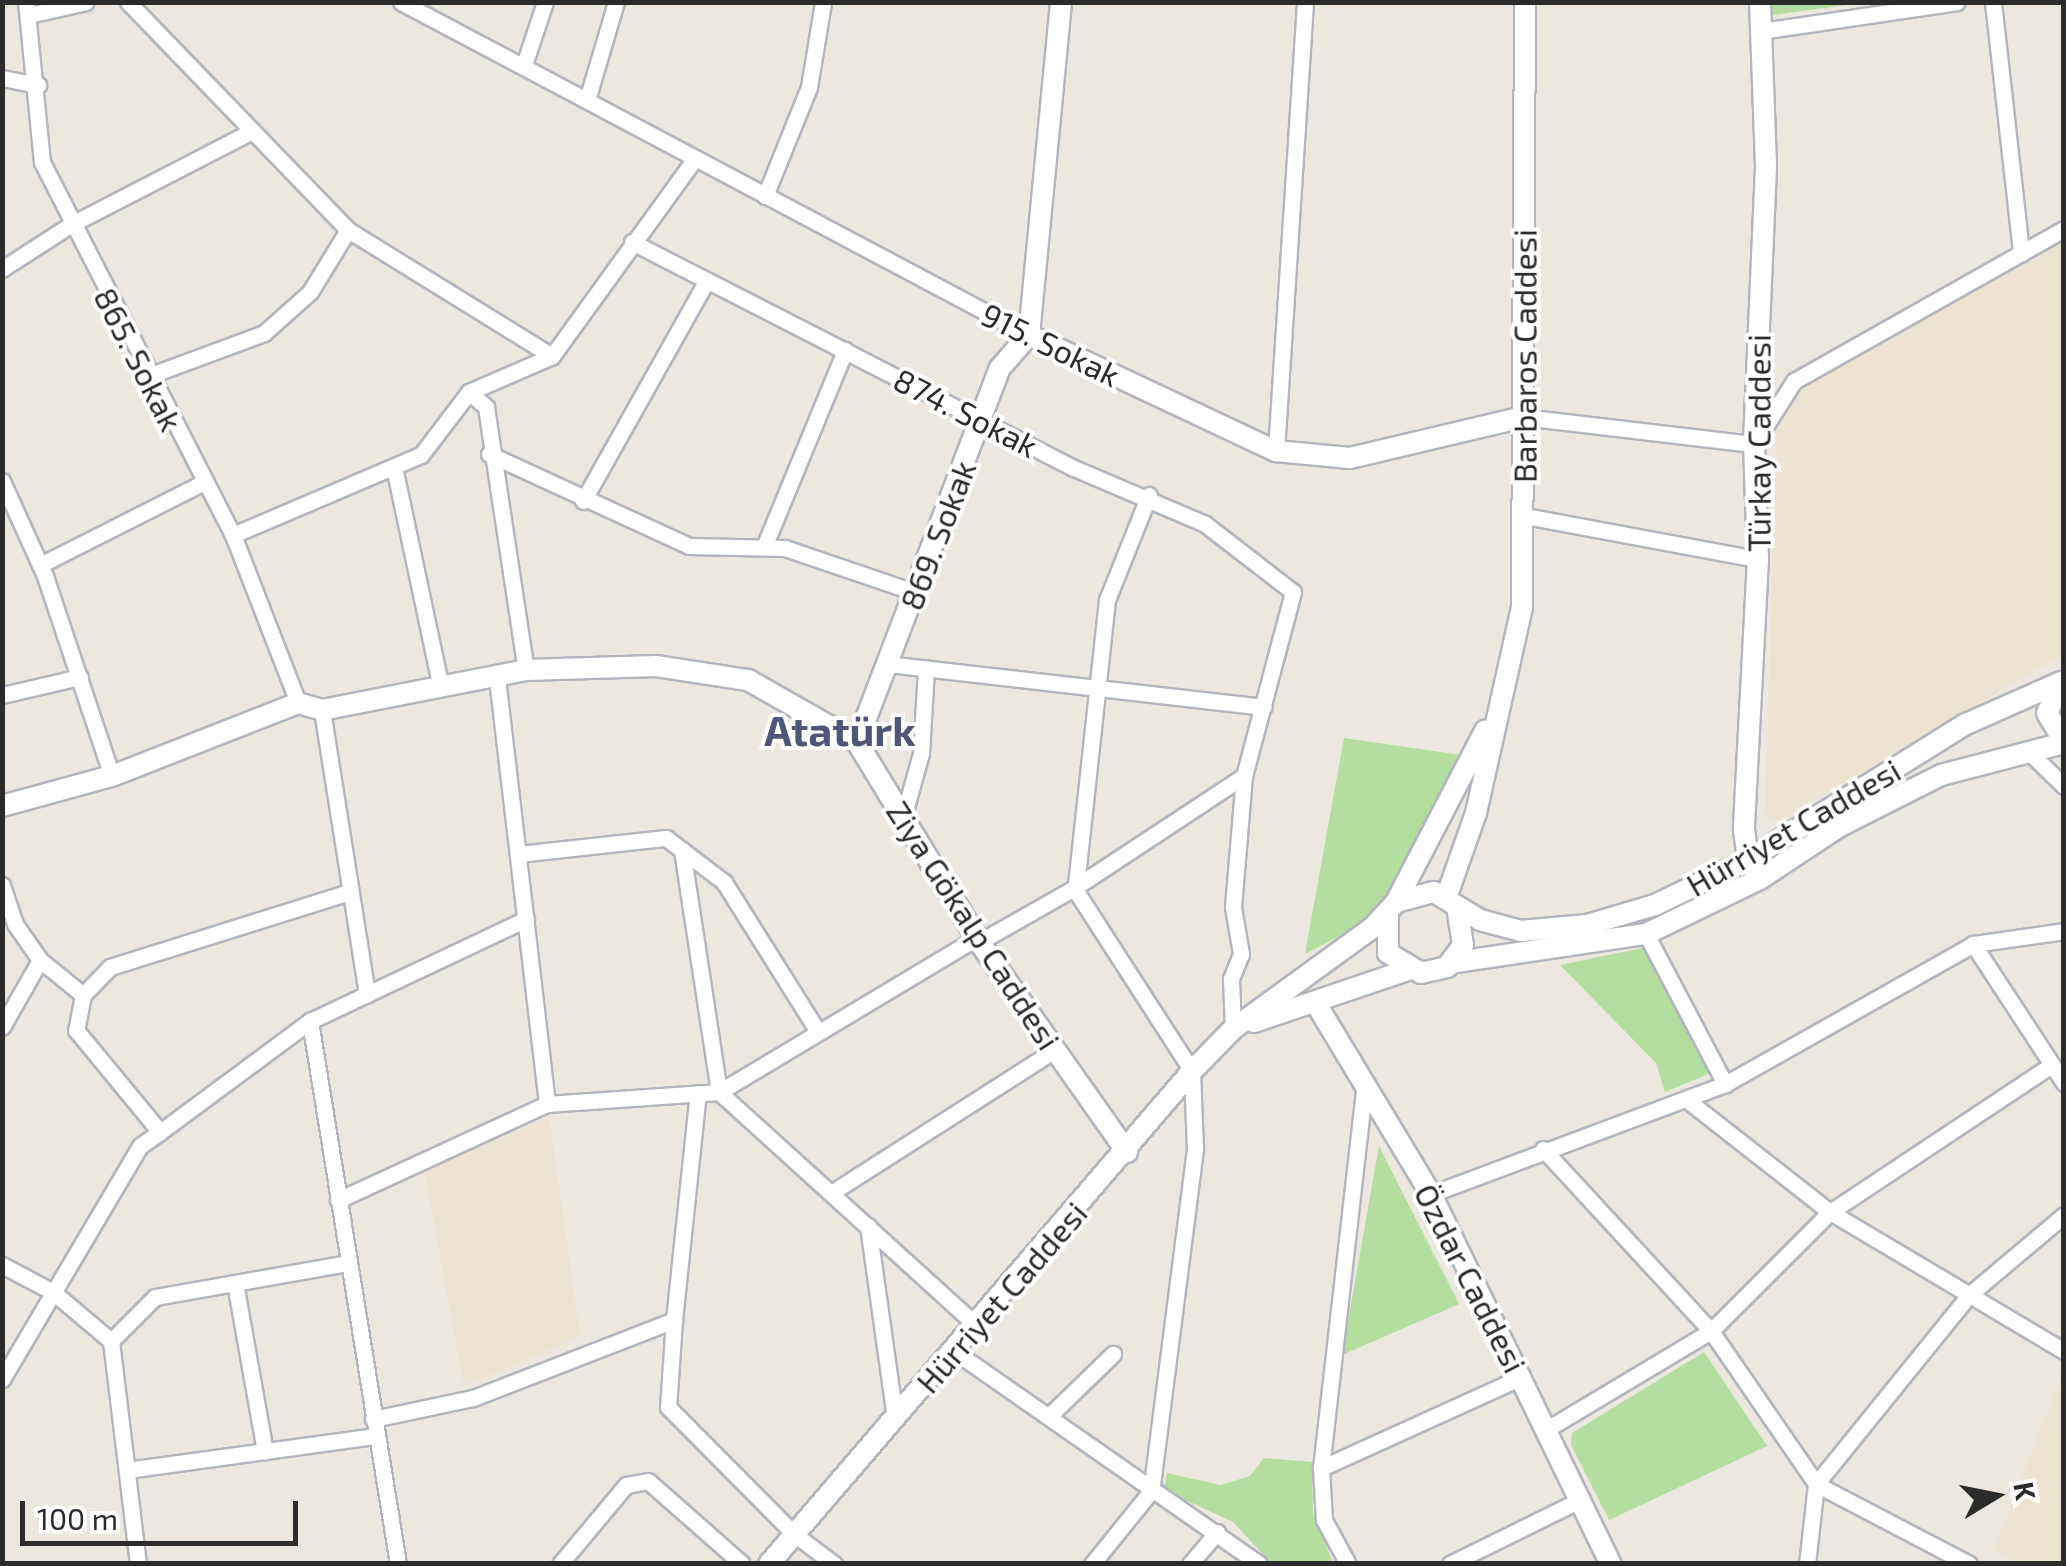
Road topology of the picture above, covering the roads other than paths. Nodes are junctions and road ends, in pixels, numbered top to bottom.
1 (86, 2) edge
2 (128, 2) edge
3 (401, 2) edge
4 (545, 2) edge
5 (616, 2) edge
6 (823, 2) edge
7 (1061, 2) edge
8 (1305, 2) edge
9 (1525, 2) edge
10 (1760, 2) edge
11 (1957, 2) edge
12 (1993, 2) edge
13 (28, 9) edge
14 (1761, 30) junction
15 (524, 64) junction
16 (2, 78) edge
17 (38, 85) junction
18 (586, 100) junction
19 (252, 131) junction
20 (693, 160) junction
21 (766, 196) junction
22 (70, 225) junction
23 (2064, 229) edge
24 (348, 230) junction
25 (632, 242) junction
26 (2022, 253) junction
27 (2, 268) edge
28 (706, 280) junction
29 (1028, 335) junction
30 (844, 350) junction
31 (552, 356) junction
32 (148, 376) junction
33 (468, 392) junction
34 (1524, 417) junction
35 (981, 420) junction
36 (1754, 444) junction
37 (1276, 452) junction
38 (489, 454) junction
39 (394, 467) junction
40 (2, 481) edge
41 (204, 482) junction
42 (1149, 495) junction
43 (583, 501) junction
44 (1524, 516) junction
45 (233, 534) junction
46 (764, 547) junction
47 (1758, 560) junction
48 (40, 565) junction
49 (914, 592) junction
50 (887, 664) junction
51 (926, 668) junction
52 (526, 670) junction
53 (80, 677) junction
54 (497, 678) junction
55 (2062, 682) edge
56 (1097, 684) junction
57 (441, 688) junction
58 (2, 695) edge
59 (298, 703) junction
60 (1497, 706) junction
61 (1264, 707) junction
62 (322, 710) junction
63 (857, 742) junction
64 (2064, 742) edge
65 (2031, 754) junction
66 (112, 776) junction
67 (1244, 776) junction
68 (2064, 786) edge
69 (2, 806) edge
70 (903, 818) junction
71 (682, 850) junction
72 (518, 854) junction
73 (1748, 860) junction
74 (1760, 879) junction
75 (2, 885) edge
76 (1075, 887) junction
77 (349, 892) junction
78 (1452, 902) junction
79 (1392, 907) junction
80 (526, 919) junction
81 (2064, 931) edge
82 (1646, 934) junction
83 (978, 940) junction
84 (1972, 944) junction
85 (40, 960) junction
86 (1450, 963) junction
87 (1408, 970) junction
88 (367, 994) junction
89 (83, 995) junction
90 (1315, 1002) junction
91 (310, 1021) junction
92 (2, 1027) edge
93 (1233, 1029) junction
94 (818, 1030) junction
95 (1055, 1050) junction
96 (2051, 1065) junction
97 (1192, 1071) junction
98 (2064, 1083) edge
99 (1725, 1084) junction
100 (1364, 1088) junction
101 (720, 1092) junction
102 (698, 1094) junction
103 (1687, 1100) junction
104 (547, 1104) junction
105 (160, 1132) junction
106 (1543, 1150) junction
107 (1126, 1152) junction
108 (831, 1193) junction
109 (1430, 1194) junction
110 (338, 1200) junction
111 (1830, 1212) junction
112 (2064, 1216) edge
113 (868, 1226) junction
114 (348, 1263) junction
115 (2, 1266) edge
116 (235, 1283) junction
117 (53, 1292) junction
118 (1970, 1295) junction
119 (674, 1320) junction
120 (976, 1325) junction
121 (1711, 1331) junction
122 (111, 1340) junction
123 (954, 1351) junction
124 (2064, 1352) edge
125 (1112, 1354) dead end
126 (1522, 1377) junction
127 (2, 1379) edge
128 (1050, 1415) junction
129 (373, 1419) junction
130 (895, 1419) junction
131 (1547, 1429) junction
132 (376, 1436) junction
133 (265, 1451) junction
134 (1321, 1468) junction
135 (127, 1470) junction
136 (1816, 1484) junction
137 (1152, 1491) junction
138 (1582, 1498) junction
139 (1217, 1532) junction
140 (794, 1534) junction
141 (138, 1564) edge
142 (398, 1564) edge
143 (560, 1564) edge
144 (742, 1564) edge
145 (769, 1564) edge
146 (834, 1564) edge
147 (1092, 1564) edge
148 (1190, 1564) edge
149 (1259, 1564) edge
150 (1348, 1564) edge
151 (1450, 1564) edge
152 (1610, 1564) edge
153 (1808, 1564) edge
154 (1969, 1564) edge

1 - 13 street
2 - 19 street
3 - 15 street, 915. Sokak
4 - 15 street
5 - 18 street
6 - 21 street
7 - 29 main road
8 - 37 street
9 - 34 main road, Barbaros Caddesi
10 - 14 main road, Türkay Caddesi
11 - 14 street
12 - 26 street
13 - 17 street, 865. Sokak
14 - 36 main road, Türkay Caddesi
15 - 18 street, 915. Sokak
16 - 17 street
17 - 22 street, 865. Sokak
18 - 20 street, 915. Sokak
19 - 22 street
19 - 24 street
20 - 21 street, 915. Sokak
20 - 25 street
21 - 29 street, 915. Sokak
22 - 27 street
22 - 32 street, 865. Sokak
23 - 26 street
24 - 31 street
24 - 32 street
25 - 28 street, 874. Sokak
25 - 31 street
26 - 36 street
28 - 30 street, 874. Sokak
28 - 43 street
29 - 35 main road, 869. Sokak
29 - 37 main road, 915. Sokak
30 - 35 street, 874. Sokak
30 - 46 street
31 - 33 street
32 - 41 street, 865. Sokak
33 - 38 street
33 - 39 street
34 - 36 street, 915. Sokak
34 - 37 main road, 915. Sokak
34 - 44 main road, Barbaros Caddesi
35 - 42 street, 874. Sokak
35 - 49 main road, 869. Sokak
36 - 47 main road, Türkay Caddesi
38 - 43 street
38 - 52 street
39 - 45 street
39 - 57 street
40 - 48 street
41 - 45 street, 865. Sokak
41 - 48 street
42 - 56 street
42 - 61 street, 874. Sokak
43 - 46 street
44 - 47 street
44 - 60 main road, Barbaros Caddesi
45 - 59 street, 865. Sokak
46 - 49 street
47 - 73 main road, Türkay Caddesi
48 - 53 street
49 - 50 main road, 869. Sokak
50 - 51 street
50 - 63 main road, 869. Sokak
51 - 56 street
51 - 70 street
52 - 54 main road, Ziya Gökalp Caddesi
52 - 63 main road, Ziya Gökalp Caddesi
53 - 58 street
53 - 66 street
54 - 57 main road, Ziya Gökalp Caddesi
54 - 72 street
55 - 64 main road
55 - 73 main road, Hürriyet Caddesi
56 - 61 street
56 - 76 street
57 - 62 main road, Ziya Gökalp Caddesi
59 - 62 main road, Ziya Gökalp Caddesi
59 - 66 main road
60 - 78 main road, Barbaros Caddesi
60 - 79 main road, Barbaros Caddesi
61 - 67 street
62 - 77 street
63 - 70 main road, Ziya Gökalp Caddesi
64 - 65 main road, Hürriyet Caddesi
65 - 68 street
65 - 74 main road, Hürriyet Caddesi
66 - 69 main road
67 - 76 street
67 - 93 street
70 - 83 main road, Ziya Gökalp Caddesi
71 - 72 street
71 - 94 street
71 - 101 street
72 - 80 street
73 - 74 main road
73 - 78 main road, Hürriyet Caddesi
74 - 82 main road, Hürriyet Caddesi
75 - 85 street
76 - 83 street
76 - 97 street
77 - 88 street
77 - 89 street
78 - 79 main road, Hürriyet Caddesi
78 - 86 main road
79 - 87 main road
79 - 93 main road, Hürriyet Caddesi
80 - 88 street
80 - 104 street
81 - 84 street
82 - 86 main road, Hürriyet Caddesi
82 - 99 street
83 - 94 street
83 - 95 main road, Ziya Gökalp Caddesi
84 - 96 street
84 - 99 street
85 - 89 street
85 - 92 street
86 - 87 main road, Hürriyet Caddesi
87 - 90 main road, Hürriyet Caddesi
88 - 91 street
89 - 105 street
90 - 93 main road, Hürriyet Caddesi
90 - 100 main road, Özdar Caddesi
91 - 105 street
91 - 110 street
93 - 97 main road, Hürriyet Caddesi
94 - 101 street
95 - 107 main road, Ziya Gökalp Caddesi
95 - 108 street
96 - 98 street
96 - 111 street
97 - 107 main road, Hürriyet Caddesi
97 - 137 street
99 - 103 street
100 - 109 main road, Özdar Caddesi
100 - 134 street
101 - 102 street
101 - 108 street
102 - 104 street
102 - 119 street
103 - 106 street
103 - 111 street
104 - 110 street
105 - 117 street
106 - 109 street
106 - 121 street
107 - 120 main road, Hürriyet Caddesi
108 - 113 street
109 - 126 main road, Özdar Caddesi
110 - 114 street
111 - 118 street
111 - 121 street
112 - 118 street
113 - 120 street
113 - 130 street
114 - 116 street
114 - 129 street
115 - 117 street
116 - 122 street
116 - 133 street
117 - 122 street
117 - 127 street
118 - 124 street
118 - 136 street
119 - 129 street
119 - 140 street
120 - 123 main road, Hürriyet Caddesi
121 - 131 street
121 - 136 street
122 - 135 street
123 - 128 street
123 - 130 main road, Hürriyet Caddesi
125 - 128 street
126 - 131 main road, Özdar Caddesi
126 - 134 street
128 - 137 street
129 - 132 street
130 - 140 main road, Hürriyet Caddesi
131 - 138 main road, Özdar Caddesi
132 - 133 street
132 - 142 street
133 - 135 street
134 - 150 street
135 - 141 street
136 - 153 street
136 - 154 street
137 - 139 street
137 - 147 street
138 - 151 street
138 - 152 main road, Özdar Caddesi
139 - 148 street
139 - 149 street
140 - 145 main road, Hürriyet Caddesi
140 - 146 street
143 - 144 street

